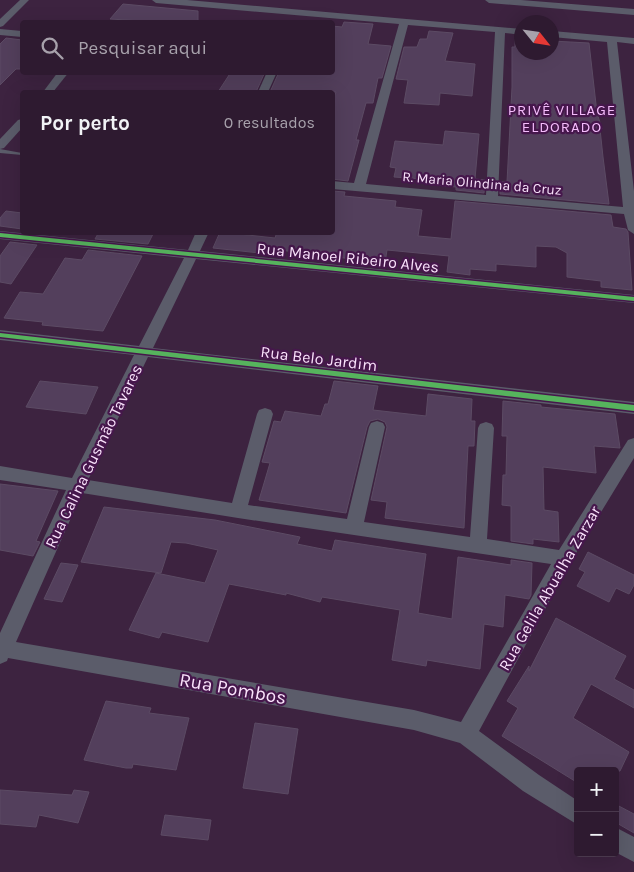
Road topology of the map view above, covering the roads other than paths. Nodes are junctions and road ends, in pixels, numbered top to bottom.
1 (25, 0) edge
2 (156, 0) edge
3 (489, 0) edge
4 (532, 2) edge
5 (299, 12) junction
6 (634, 12) edge
7 (295, 20) edge
8 (404, 22) junction
9 (0, 24) edge
10 (500, 30) junction
11 (514, 31) edge
12 (0, 32) edge
13 (20, 34) edge
14 (559, 35) edge
15 (612, 39) junction
16 (634, 41) edge
17 (62, 75) edge
18 (271, 75) edge
19 (50, 90) edge
20 (264, 90) edge
21 (20, 124) edge
22 (0, 146) edge
23 (0, 151) edge
24 (20, 154) edge
25 (335, 185) edge
26 (359, 187) junction
27 (492, 198) junction
28 (630, 211) junction
29 (634, 230) edge
30 (0, 235) edge
31 (202, 235) edge
32 (54, 237) edge
33 (193, 255) junction
34 (634, 299) edge
35 (0, 335) edge
36 (144, 352) junction
37 (634, 408) edge
38 (265, 414) dead end
39 (377, 427) dead end
40 (486, 428) dead end
41 (634, 444) edge
42 (0, 473) edge
43 (77, 484) junction
44 (238, 511) junction
45 (354, 527) junction
46 (478, 545) junction
47 (564, 558) junction
48 (1, 650) edge
49 (466, 734) junction
50 (575, 812) edge
51 (619, 841) edge
52 (634, 850) edge

1 - 9 street
2 - 5 street
3 - 4 street
4 - 6 street
5 - 7 street
5 - 8 street
8 - 10 street
8 - 26 street
10 - 11 street
10 - 27 street
12 - 13 street
14 - 15 street
15 - 16 street
15 - 28 street
17 - 19 street
18 - 20 street
21 - 22 street
23 - 24 lane
25 - 26 street, R. Maria Olindina da Cruz
26 - 27 street, R. Maria Olindina da Cruz
27 - 28 street, R. Maria Olindina da Cruz
28 - 29 street
30 - 32 street, Rua Manoel Ribeiro Alves
31 - 33 street, Rua Calina Gusmão Tavares
32 - 33 street, Rua Manoel Ribeiro Alves
33 - 34 street, Rua Manoel Ribeiro Alves
33 - 36 street, Rua Calina Gusmão Tavares
35 - 36 street, Rua Belo Jardim
36 - 37 street, Rua Belo Jardim
36 - 43 street, Rua Calina Gusmão Tavares
38 - 44 street
39 - 45 street
40 - 46 street
41 - 47 street, Rua Gelila Abualha Zarzar
42 - 43 street
43 - 44 street
43 - 48 street, Rua Calina Gusmão Tavares
44 - 45 street
45 - 46 street
46 - 47 street
47 - 49 street, Rua Gelila Abualha Zarzar
48 - 49 street, Rua Pombos
49 - 50 street
51 - 52 street

